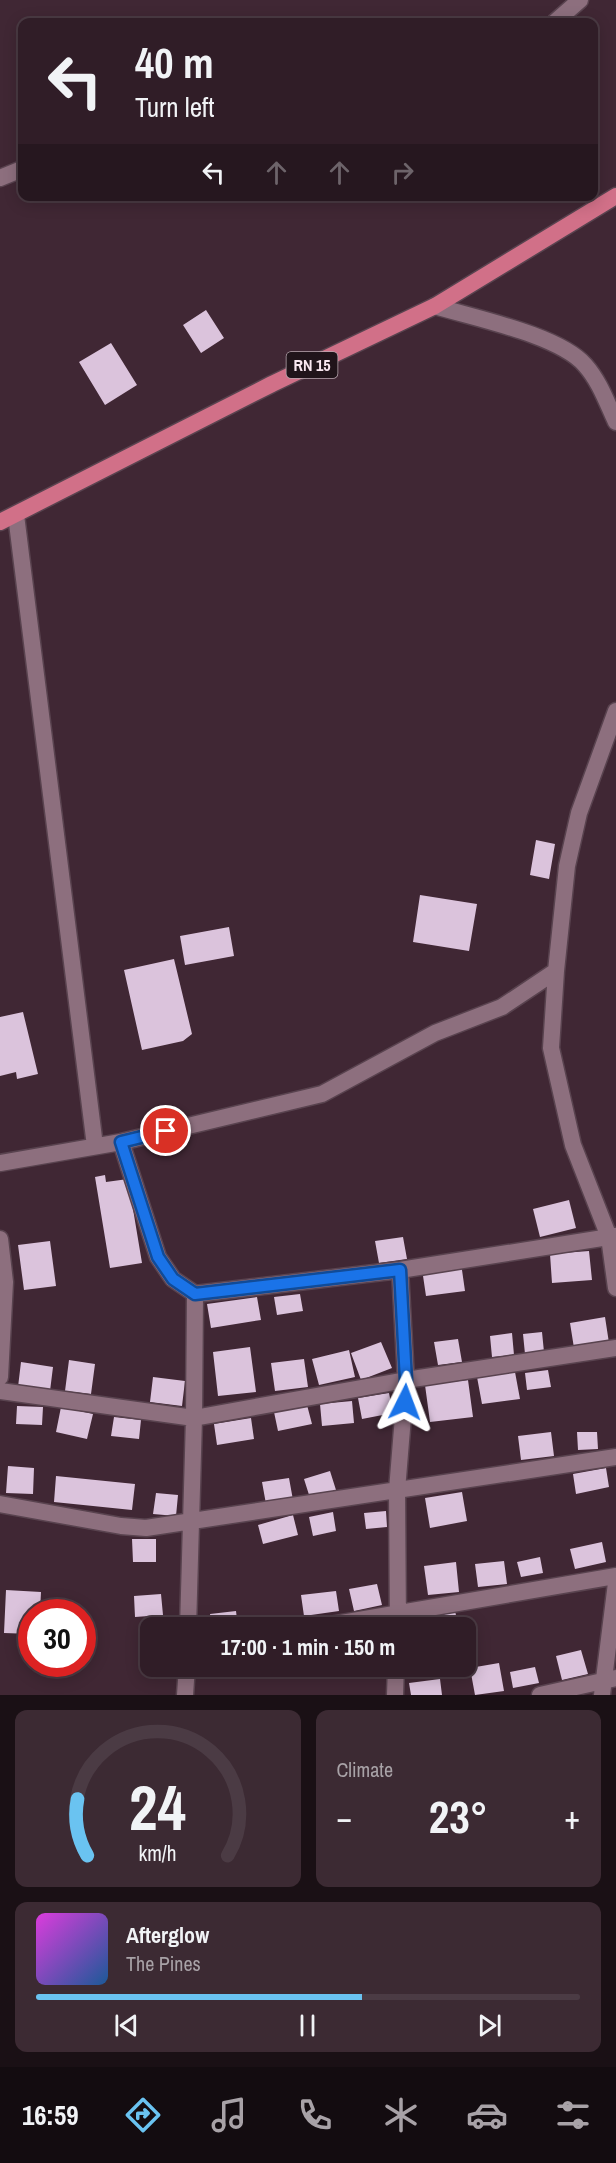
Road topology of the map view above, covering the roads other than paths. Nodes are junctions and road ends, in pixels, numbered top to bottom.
1 (580, 0) edge
2 (560, 18) edge
3 (18, 171) edge
4 (0, 178) edge
5 (616, 196) edge
6 (435, 306) junction
7 (616, 422) edge
8 (16, 515) junction
9 (0, 522) edge
10 (616, 711) edge
11 (556, 971) junction
12 (121, 1142) junction
13 (95, 1146) junction
14 (0, 1163) edge
15 (613, 1236) edge
16 (0, 1239) edge
17 (400, 1270) junction
18 (616, 1288) edge
19 (195, 1294) junction
20 (616, 1348) edge
21 (0, 1377) edge
22 (406, 1380) junction
23 (0, 1391) edge
24 (194, 1418) junction
25 (616, 1457) edge
26 (398, 1490) junction
27 (0, 1504) edge
28 (190, 1520) junction
29 (616, 1576) edge
30 (616, 1582) edge
31 (188, 1617) edge
32 (399, 1617) edge
33 (418, 1617) edge
34 (186, 1677) edge
35 (396, 1677) edge
36 (607, 1685) edge
37 (185, 1695) edge
38 (395, 1695) edge
39 (540, 1695) edge

1 - 2 street
3 - 4 street
5 - 6 main road, RN 15
6 - 7 street
6 - 8 main road, RN 15
8 - 9 main road, RN 15
8 - 13 street
10 - 11 street
11 - 12 street
11 - 15 street
12 - 13 street
12 - 19 street
13 - 14 street
15 - 17 street
15 - 18 street
16 - 21 street
17 - 19 street
17 - 22 street
19 - 24 street
20 - 22 street
22 - 24 street
22 - 26 street
23 - 24 street
24 - 28 street
25 - 26 street
26 - 28 street
26 - 32 street
27 - 28 street
28 - 31 street
29 - 33 street
30 - 36 street
34 - 37 street
35 - 38 street
36 - 39 street

